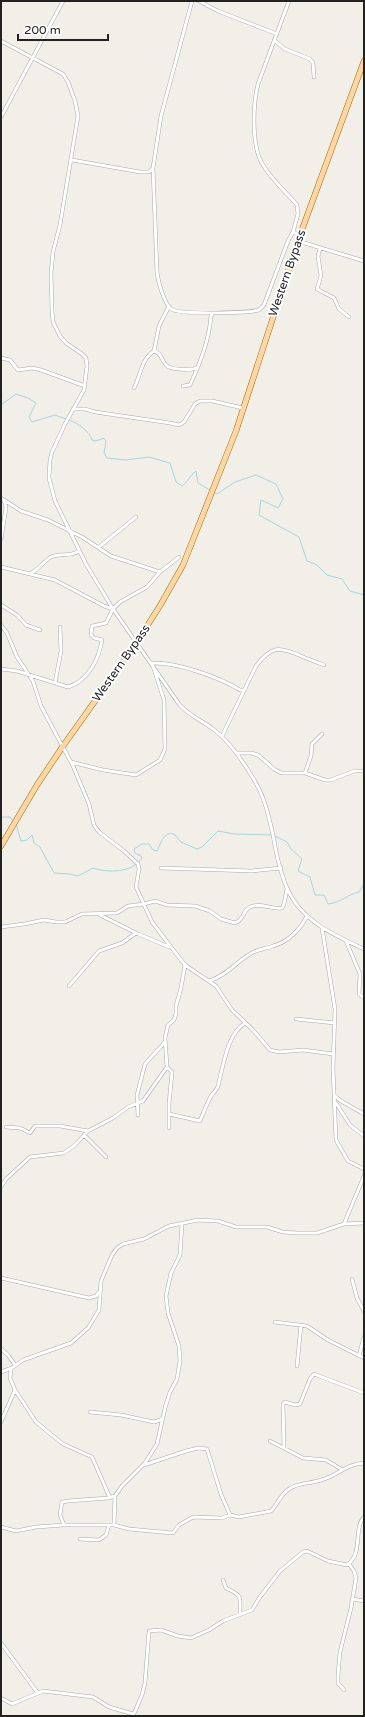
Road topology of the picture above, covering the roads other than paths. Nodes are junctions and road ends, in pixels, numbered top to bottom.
1 (63, 1) edge
2 (192, 1) edge
3 (199, 1) edge
4 (289, 1) edge
5 (277, 34) junction
6 (1, 41) edge
7 (275, 41) junction
8 (32, 58) junction
9 (364, 61) edge
10 (314, 77) dead end
11 (1, 117) edge
12 (72, 160) junction
13 (153, 168) junction
14 (293, 232) junction
15 (300, 235) junction
16 (298, 241) junction
17 (320, 248) junction
18 (364, 261) edge
19 (169, 306) junction
20 (213, 313) junction
21 (349, 317) dead end
22 (154, 351) junction
23 (1, 358) edge
24 (198, 367) junction
25 (85, 386) junction
26 (182, 386) dead end
27 (134, 388) dead end
28 (243, 408) junction
29 (73, 409) junction
30 (3, 499) edge
31 (136, 517) dead end
32 (72, 533) junction
33 (1, 539) edge
34 (98, 547) junction
35 (79, 551) junction
36 (179, 557) dead end
37 (1, 567) edge
38 (160, 572) junction
39 (31, 573) junction
40 (1, 606) edge
41 (113, 609) junction
42 (1, 625) edge
43 (60, 627) dead end
44 (40, 630) dead end
45 (137, 642) junction
46 (152, 663) junction
47 (324, 665) dead end
48 (1, 669) edge
49 (30, 676) junction
50 (55, 683) junction
51 (243, 690) junction
52 (322, 734) dead end
53 (222, 736) junction
54 (63, 746) junction
55 (236, 753) junction
56 (71, 762) junction
57 (364, 771) edge
58 (305, 773) junction
59 (1, 846) edge
60 (161, 868) dead end
61 (281, 868) junction
62 (287, 889) junction
63 (144, 904) junction
64 (99, 915) junction
65 (307, 916) junction
66 (1, 927) edge
67 (322, 928) junction
68 (136, 933) junction
69 (346, 940) junction
70 (171, 947) junction
71 (364, 948) edge
72 (185, 965) junction
73 (209, 981) junction
74 (69, 986) dead end
75 (364, 998) edge
76 (296, 1019) dead end
77 (245, 1023) junction
78 (335, 1023) junction
79 (165, 1042) junction
80 (333, 1054) junction
81 (167, 1066) junction
82 (334, 1095) junction
83 (335, 1101) junction
84 (137, 1104) junction
85 (169, 1114) junction
86 (364, 1114) edge
87 (138, 1115) dead end
88 (6, 1127) dead end
89 (169, 1128) dead end
90 (88, 1131) junction
91 (84, 1135) junction
92 (364, 1136) edge
93 (106, 1157) dead end
94 (364, 1169) edge
95 (364, 1176) edge
96 (1, 1187) edge
97 (364, 1223) edge
98 (182, 1224) junction
99 (344, 1224) junction
100 (1, 1278) edge
101 (352, 1279) dead end
102 (99, 1292) junction
103 (364, 1311) edge
104 (275, 1322) dead end
105 (301, 1325) junction
106 (364, 1337) edge
107 (362, 1348) edge
108 (1, 1349) edge
109 (359, 1356) junction
110 (364, 1358) edge
111 (14, 1366) junction
112 (297, 1366) dead end
113 (11, 1369) junction
114 (1, 1372) edge
115 (15, 1390) junction
116 (364, 1393) edge
117 (90, 1412) dead end
118 (163, 1419) junction
119 (1, 1422) edge
120 (270, 1442) dead end
121 (284, 1448) junction
122 (364, 1462) edge
123 (143, 1465) junction
124 (341, 1470) junction
125 (116, 1496) junction
126 (110, 1498) junction
127 (230, 1516) junction
128 (364, 1517) edge
129 (64, 1525) junction
130 (114, 1525) junction
131 (109, 1526) junction
132 (1, 1527) edge
133 (80, 1539) dead end
134 (349, 1564) junction
135 (224, 1580) dead end
136 (352, 1598) junction
137 (364, 1602) edge
138 (240, 1614) junction
139 (1, 1643) edge
140 (344, 1690) dead end
141 (37, 1692) junction
142 (3, 1699) dead end
143 (133, 1715) edge

1 - 8 street
2 - 13 street
3 - 5 street
4 - 5 street
5 - 7 street
6 - 8 street
7 - 10 street
7 - 14 street
8 - 11 street
8 - 12 street
9 - 15 main road, Western Bypass
12 - 13 street
12 - 25 street
13 - 19 street
14 - 15 street
14 - 20 street
15 - 16 main road, Western Bypass
16 - 17 street
16 - 28 main road, Western Bypass
17 - 18 street
17 - 21 street
19 - 20 street
19 - 22 street
20 - 24 street
22 - 24 street
22 - 27 street
23 - 25 street
24 - 26 street
25 - 29 street
28 - 29 street
28 - 45 main road, Western Bypass
29 - 32 street
30 - 32 street
30 - 33 street
31 - 34 street
32 - 34 street
32 - 35 street
34 - 38 street
35 - 39 street
35 - 41 street
36 - 38 street
37 - 39 street
38 - 41 street
39 - 41 street
40 - 44 street
41 - 45 street
41 - 50 street
42 - 49 street
43 - 50 street
45 - 46 street
45 - 54 main road, Western Bypass
46 - 51 street
46 - 53 street
46 - 56 street
47 - 51 street
48 - 49 street
49 - 50 street
49 - 54 street
51 - 53 street
52 - 58 street
53 - 55 street
54 - 56 street
54 - 59 main road, Western Bypass
55 - 58 street
55 - 61 street
56 - 63 street
57 - 58 street
60 - 61 street
61 - 62 street
62 - 63 street
62 - 65 street
63 - 64 street
63 - 70 street
64 - 66 street
64 - 68 street
65 - 67 street
65 - 73 street
67 - 69 street
67 - 78 street
68 - 70 street
68 - 74 street
69 - 71 street
69 - 75 street
70 - 72 street
72 - 73 street
72 - 79 street
73 - 77 street
76 - 78 street
77 - 80 street
77 - 85 street
78 - 80 street
79 - 81 street
79 - 84 street
80 - 82 street
81 - 84 street
81 - 85 street
82 - 83 street
82 - 86 street
83 - 92 street
83 - 94 street
84 - 87 street
84 - 90 street
85 - 89 street
88 - 90 street
90 - 91 street
91 - 93 street
91 - 96 street
95 - 99 street
97 - 99 street
98 - 99 street
98 - 102 street
98 - 118 street
100 - 102 street
101 - 103 street
102 - 111 street
104 - 105 street
105 - 109 street
105 - 112 street
106 - 107 street
107 - 109 street
108 - 111 street
109 - 110 street
111 - 113 street
113 - 114 street
113 - 115 street
115 - 119 street
115 - 126 street
116 - 121 street
117 - 118 street
118 - 123 street
120 - 121 street
121 - 124 street
122 - 124 street
123 - 125 street
123 - 127 street
124 - 127 street
125 - 126 street
125 - 130 street
126 - 129 street
127 - 130 street
128 - 134 street
129 - 131 street
129 - 132 street
130 - 131 street
131 - 133 street
134 - 136 street
134 - 138 street
135 - 138 street
136 - 137 street
136 - 140 street
138 - 143 street
139 - 141 street
141 - 142 street
141 - 143 street

